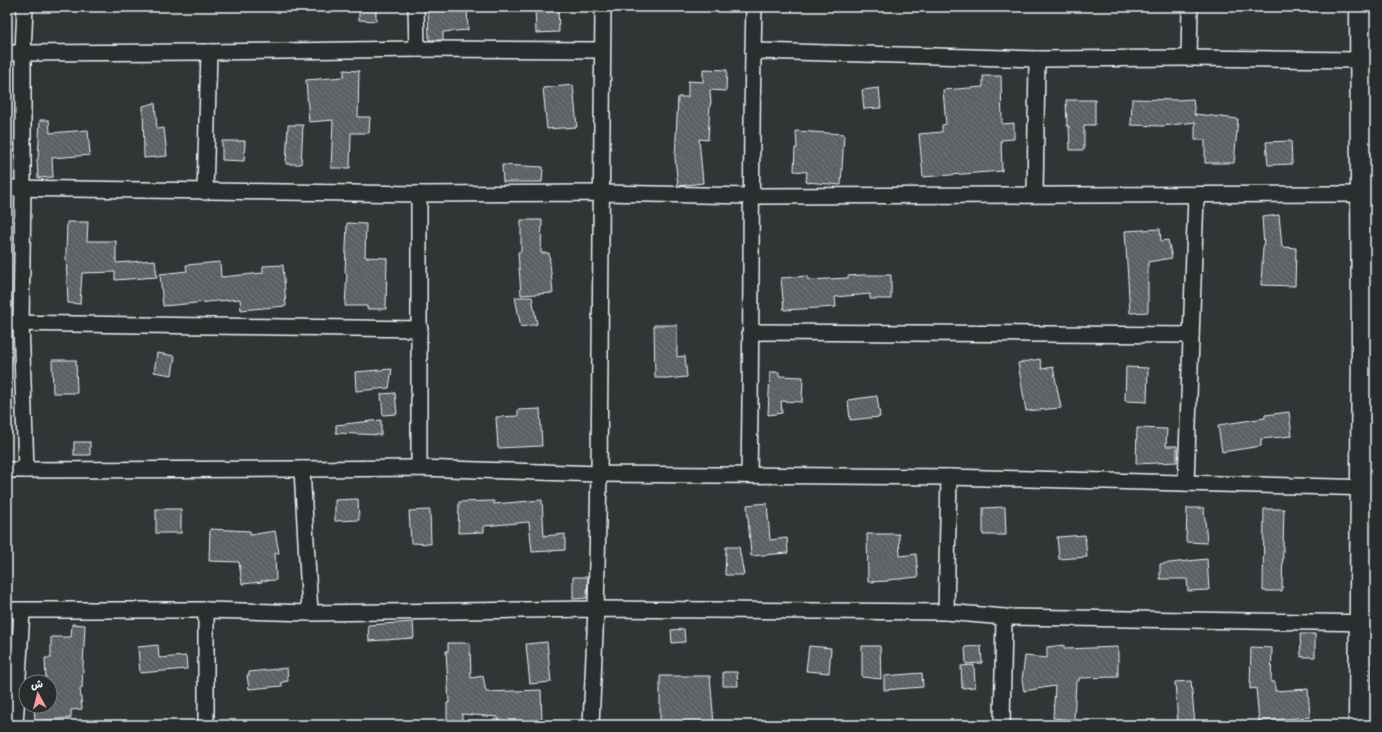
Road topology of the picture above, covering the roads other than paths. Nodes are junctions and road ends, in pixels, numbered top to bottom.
1 (25, 7) edge
2 (416, 7) edge
3 (603, 7) edge
4 (754, 7) edge
5 (1190, 7) edge
6 (1361, 7) edge
7 (1368, 37) edge
8 (418, 49) junction
9 (602, 50) junction
10 (753, 51) junction
11 (209, 52) junction
12 (7, 53) edge
13 (23, 53) junction
14 (1189, 58) junction
15 (1037, 59) junction
16 (1360, 60) junction
17 (7, 188) edge
18 (23, 189) junction
19 (205, 192) junction
20 (602, 193) junction
21 (420, 194) junction
22 (1361, 194) junction
23 (1035, 195) junction
24 (750, 196) junction
25 (1196, 196) junction
26 (14, 323) edge
27 (420, 329) junction
28 (750, 332) junction
29 (1191, 335) junction
30 (1369, 346) edge
31 (419, 468) junction
32 (302, 469) junction
33 (7, 470) edge
34 (26, 470) junction
35 (599, 474) junction
36 (749, 475) junction
37 (949, 477) junction
38 (1186, 483) junction
39 (1369, 488) edge
40 (596, 609) junction
41 (7, 610) edge
42 (22, 610) junction
43 (206, 610) junction
44 (946, 612) junction
45 (310, 613) junction
46 (1004, 617) junction
47 (1368, 622) edge
48 (15, 725) edge
49 (206, 725) edge
50 (591, 725) edge
51 (1002, 725) edge
52 (1360, 725) edge

1 - 13 street
2 - 8 street
3 - 9 street
4 - 10 street
5 - 14 street
6 - 7 street
7 - 16 street
8 - 9 street
8 - 11 street
9 - 20 street
10 - 15 street
10 - 24 street
11 - 13 street
11 - 19 street
12 - 13 street
13 - 18 street
14 - 15 street
14 - 16 street
15 - 23 street
16 - 22 street
17 - 18 street
18 - 19 street
18 - 26 street
19 - 21 street
20 - 21 street
20 - 24 street
20 - 35 street
21 - 27 street
22 - 25 street
22 - 30 street
23 - 24 street
23 - 25 street
24 - 28 street
25 - 29 street
26 - 27 street
26 - 34 street
27 - 31 street
28 - 29 street
28 - 36 street
29 - 38 street
30 - 39 street
31 - 32 street
31 - 35 street
32 - 34 street
32 - 45 street
33 - 34 street
35 - 36 street
35 - 40 street
36 - 37 street
37 - 38 street
37 - 44 street
38 - 39 street
39 - 47 street
40 - 44 street
40 - 45 street
40 - 50 street
41 - 42 street
42 - 43 street
42 - 48 street
43 - 45 street
43 - 49 street
44 - 46 street
46 - 47 street
46 - 51 street
47 - 52 street

